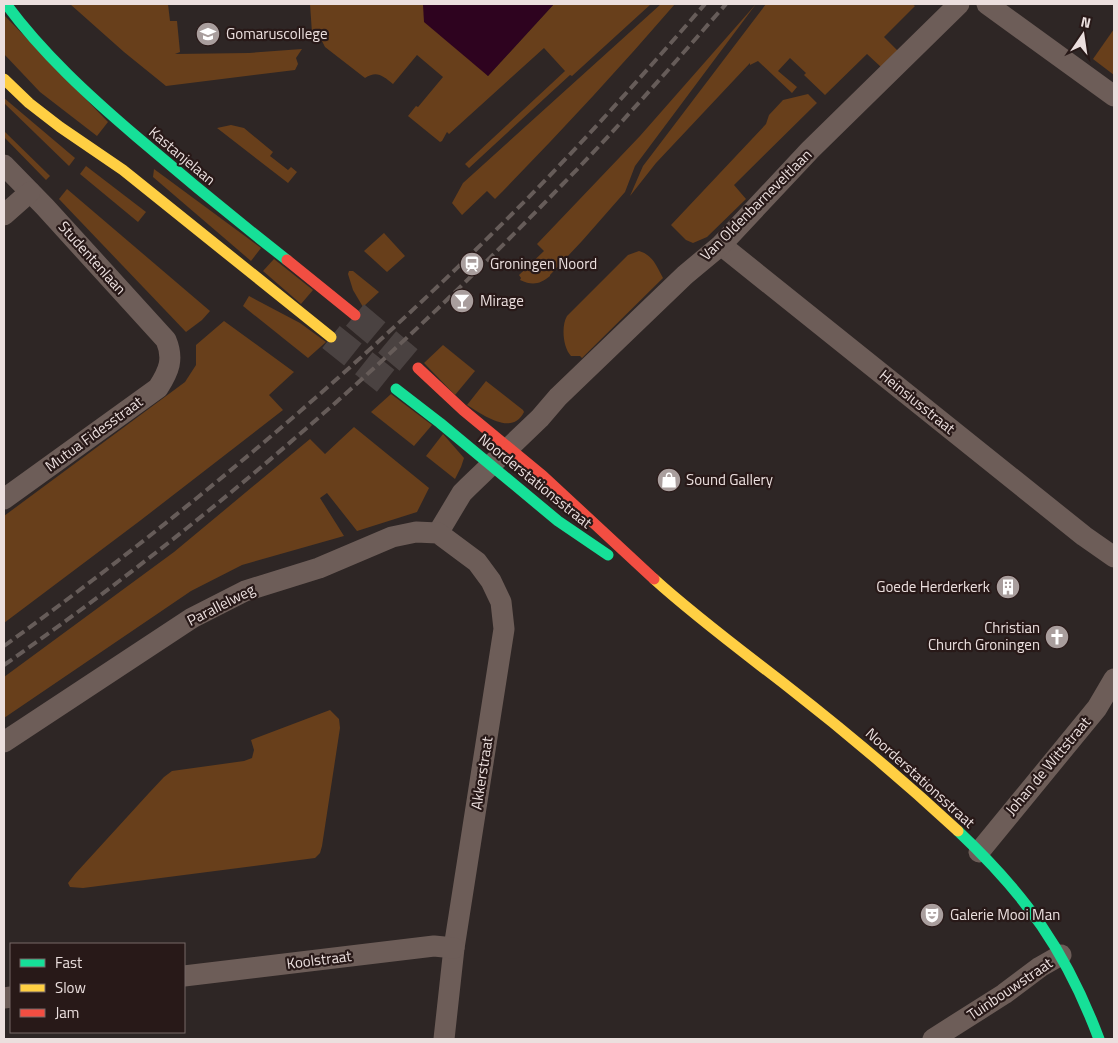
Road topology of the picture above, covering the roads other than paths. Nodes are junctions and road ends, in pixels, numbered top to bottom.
1 (6, 4) edge
2 (960, 4) edge
3 (987, 4) edge
4 (4, 79) edge
5 (1114, 96) edge
6 (4, 165) edge
7 (30, 192) junction
8 (4, 215) edge
9 (721, 245) junction
10 (355, 315) tunnel mouth
11 (331, 337) tunnel mouth
12 (171, 357) joint
13 (418, 368) tunnel mouth
14 (396, 389) tunnel mouth
15 (508, 448) junction
16 (490, 466) junction
17 (4, 499) edge
18 (438, 534) junction
19 (1114, 558) edge
20 (663, 588) junction
21 (1114, 680) edge
22 (4, 742) edge
23 (979, 852) junction
24 (454, 948) junction
25 (1061, 955) junction
26 (185, 976) edge
27 (444, 1039) edge
28 (934, 1039) edge
29 (1099, 1039) edge

1 - 10 street, Kastanjelaan
2 - 9 street, Van Oldenbarneveltlaan
3 - 5 street
4 - 11 street
6 - 7 street, Studentenlaan
7 - 8 street
7 - 12 street, Studentenlaan
9 - 15 street, Van Oldenbarneveltlaan
9 - 19 street, Heinsiusstraat
12 - 17 street, Mutua Fidesstraat
13 - 15 street, Noorderstationsstraat
14 - 16 street, Noorderstationsstraat
15 - 16 street, Van Oldenbarneveltlaan
15 - 20 street, Noorderstationsstraat
16 - 18 street
16 - 20 street, Noorderstationsstraat
18 - 22 street, Parallelweg
18 - 24 street, Akkerstraat
20 - 23 street, Noorderstationsstraat
21 - 23 street, Johan de Wittstraat
23 - 25 street, Noorderstationsstraat
24 - 26 street, Koolstraat
24 - 27 street, Akkerstraat
25 - 28 street, Tuinbouwstraat
25 - 29 street, Noorderstationsstraat

